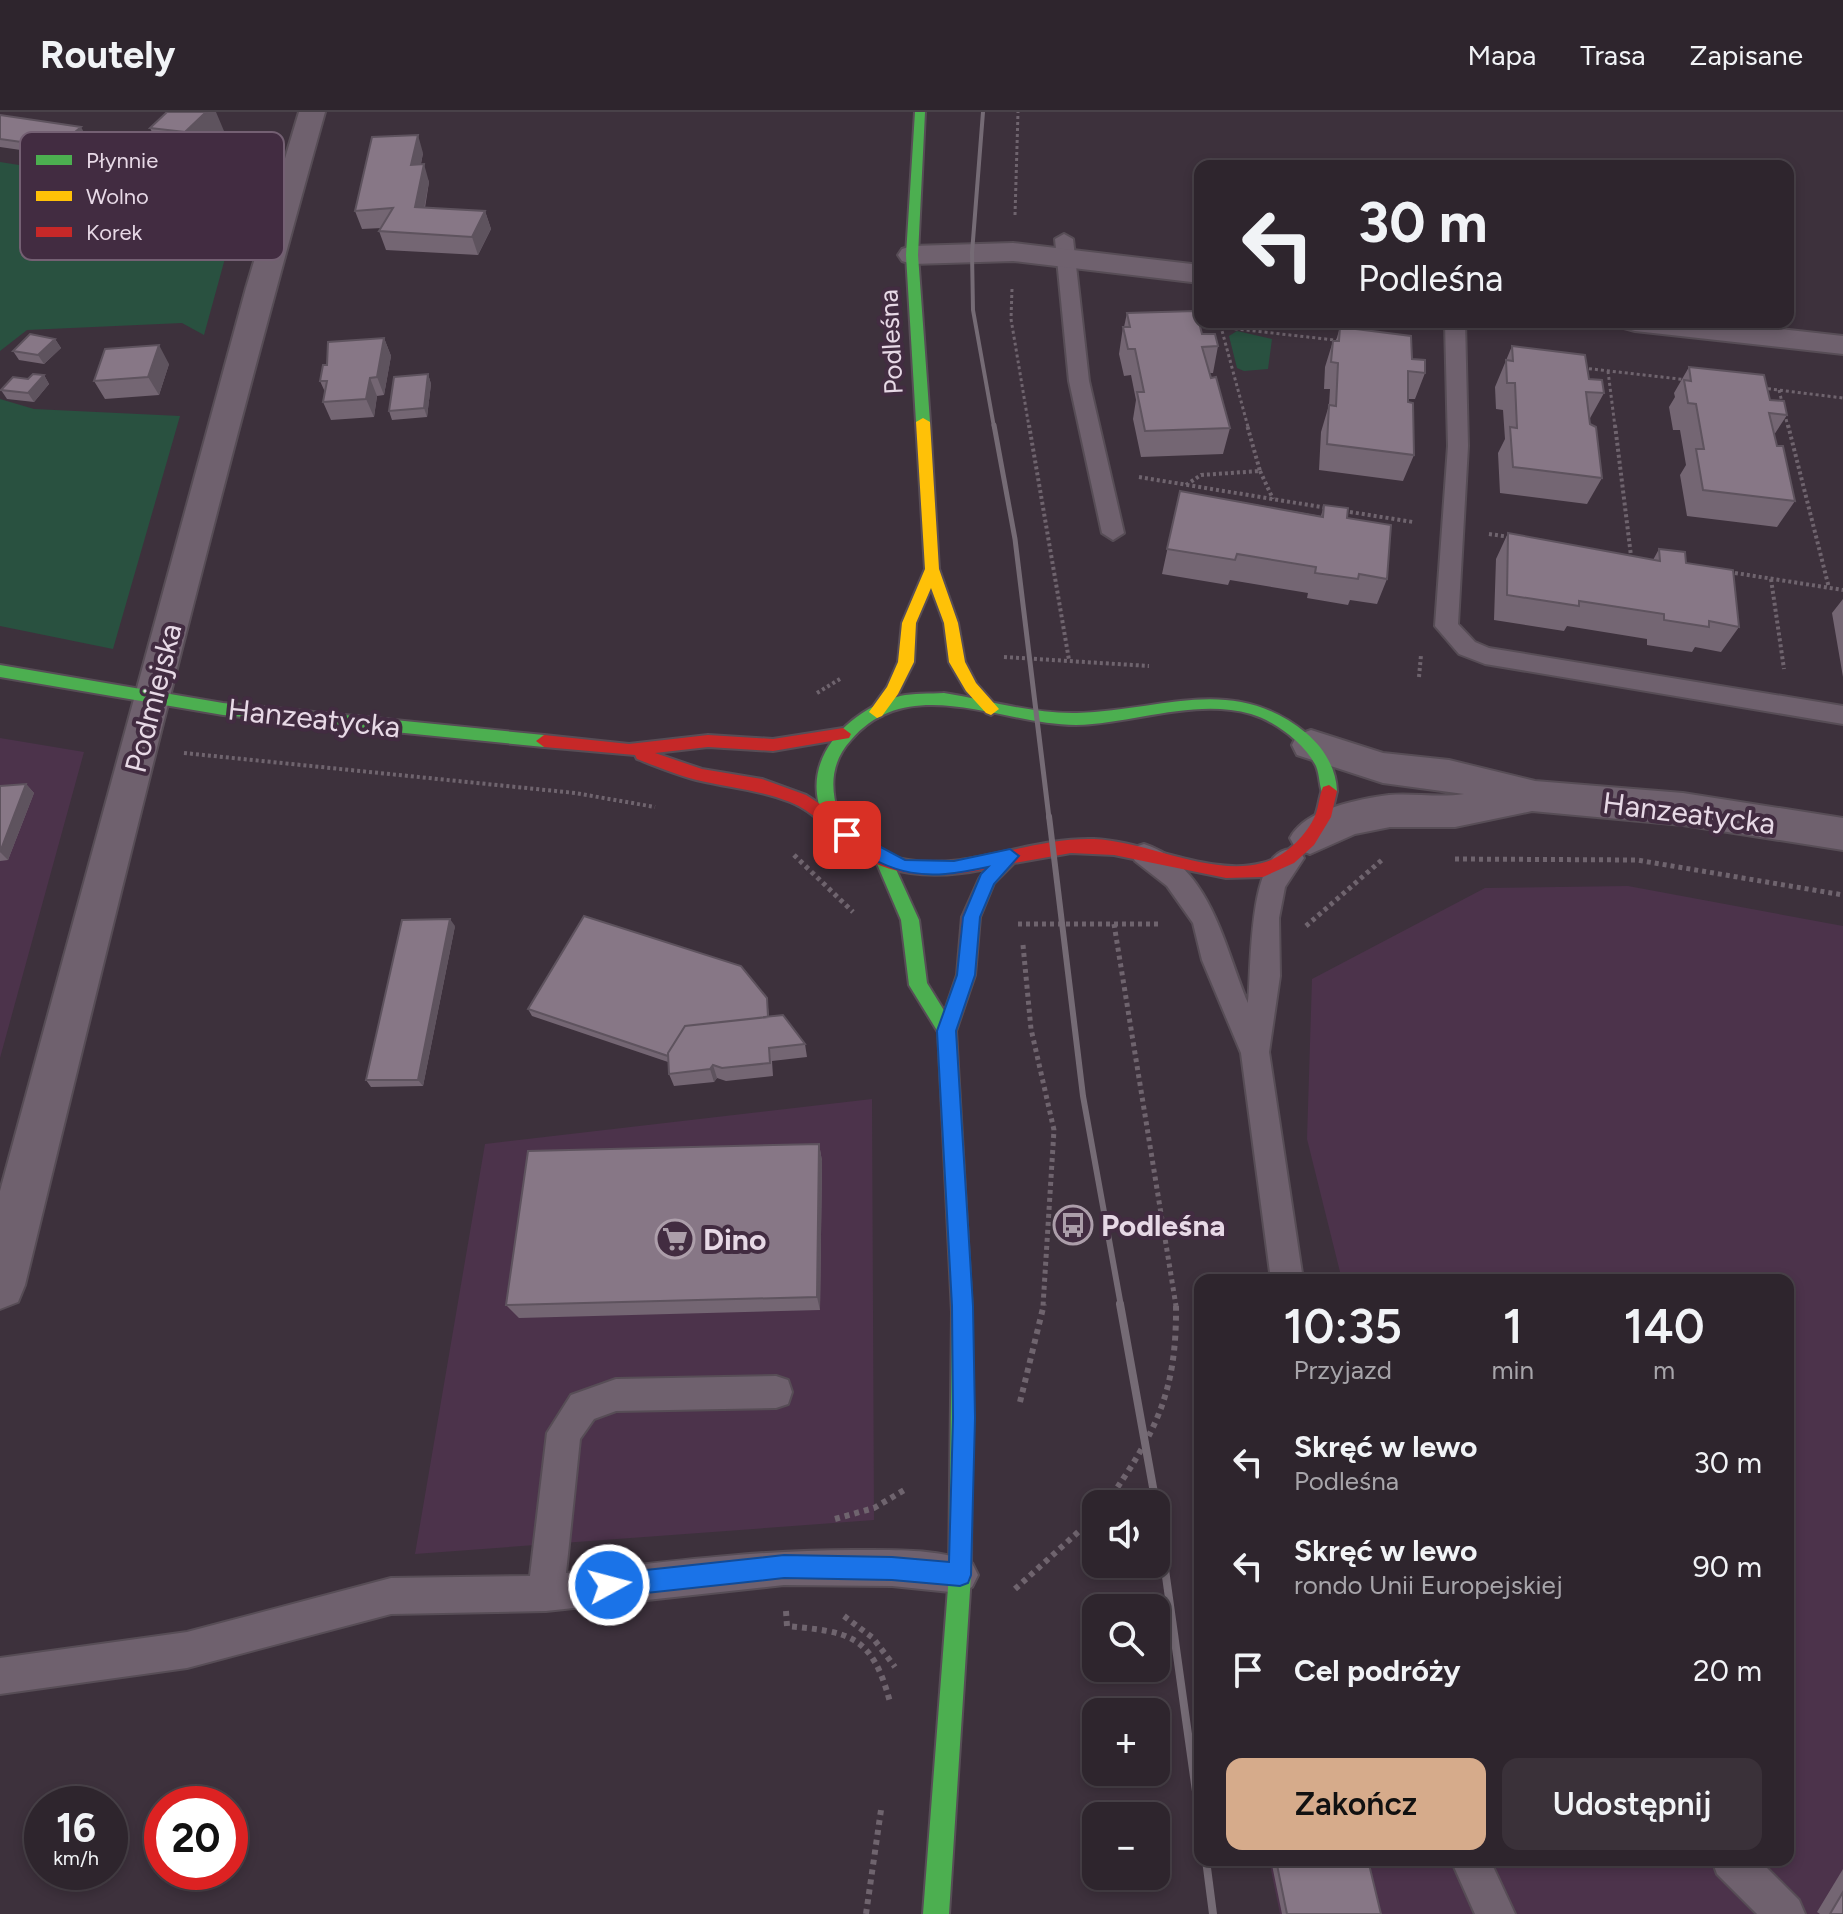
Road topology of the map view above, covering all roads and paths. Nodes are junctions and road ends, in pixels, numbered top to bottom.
1 (312, 112) edge
2 (920, 112) edge
3 (1018, 112) edge
4 (284, 209) edge
5 (1065, 249) junction
6 (1013, 252) junction
7 (912, 255) junction
8 (269, 260) edge
9 (1194, 273) edge
10 (1189, 324) edge
11 (1194, 324) edge
12 (1221, 328) edge
13 (1230, 328) edge
14 (1455, 328) edge
15 (1709, 328) edge
16 (1223, 334) junction
17 (1209, 335) edge
18 (1354, 342) edge
19 (1843, 345) edge
20 (1577, 368) edge
21 (1608, 371) junction
22 (1701, 382) edge
23 (1748, 387) edge
24 (1779, 390) junction
25 (1843, 398) edge
26 (1260, 471) junction
27 (1101, 478) junction
28 (1186, 485) junction
29 (1793, 490) edge
30 (1804, 492) junction
31 (1273, 499) junction
32 (1414, 522) dead end
33 (1474, 531) dead end
34 (1113, 533) dead end
35 (1521, 539) edge
36 (1646, 559) edge
37 (932, 569) junction
38 (1725, 572) edge
39 (1771, 579) junction
40 (1829, 588) junction
41 (1843, 590) edge
42 (1069, 660) dead end
43 (0, 671) edge
44 (153, 699) junction
45 (1789, 706) junction
46 (991, 709) junction
47 (877, 712) junction
48 (1843, 715) edge
49 (843, 734) junction
50 (1311, 745) junction
51 (629, 750) junction
52 (1535, 796) junction
53 (836, 823) junction
54 (1843, 834) edge
55 (786, 848) dead end
56 (1300, 848) junction
57 (1142, 852) junction
58 (1010, 856) junction
59 (1392, 856) dead end
60 (883, 859) junction
61 (970, 924) junction
62 (1114, 924) junction
63 (1207, 925) junction
64 (910, 926) junction
65 (1265, 926) junction
66 (1023, 945) dead end
67 (947, 1031) junction
68 (1255, 1053) junction
69 (1286, 1274) edge
70 (0, 1285) edge
71 (776, 1392) dead end
72 (1020, 1405) dead end
73 (1116, 1490) edge
74 (1082, 1529) edge
75 (960, 1575) junction
76 (1011, 1580) dead end
77 (546, 1593) junction
78 (0, 1676) edge
79 (882, 1796) dead end
80 (1473, 1866) edge
81 (1737, 1866) edge
82 (866, 1914) edge
83 (936, 1914) edge
84 (1495, 1914) edge
85 (1785, 1914) edge

1 - 4 street, Podmiejska
2 - 7 street, Podleśna
3 - 6 path
5 - 6 street
5 - 9 street
5 - 27 lane
6 - 7 street
6 - 42 path
7 - 37 street, Podleśna
8 - 44 street, Podmiejska
10 - 11 path
12 - 16 path
13 - 18 path
14 - 45 lane
15 - 19 street
16 - 17 path
16 - 26 path
20 - 21 path
21 - 22 path
21 - 36 path
23 - 24 path
24 - 25 path
24 - 30 path
26 - 28 path
26 - 31 path
27 - 28 path
27 - 34 lane
28 - 31 path
29 - 30 path
30 - 40 path
31 - 32 path
33 - 35 path
37 - 46 street, Podleśna
37 - 47 street, Podleśna
38 - 39 path
39 - 40 path
39 - 45 path
40 - 41 path
43 - 44 street, Hanzeatycka
44 - 51 street, Hanzeatycka
44 - 70 street, Podmiejska
45 - 48 lane
46 - 47 street
46 - 50 street
47 - 49 street
49 - 51 street, Hanzeatycka
49 - 53 street
50 - 52 street, Hanzeatycka
50 - 56 street
51 - 53 street, Hanzeatycka
52 - 54 street, Hanzeatycka
52 - 56 street, Hanzeatycka
53 - 60 street, Hanzeatycka
55 - 64 path
56 - 57 street
56 - 65 lane
57 - 58 street
57 - 63 lane
58 - 60 street
58 - 61 street
59 - 65 path
60 - 64 street
61 - 62 path
61 - 67 street
62 - 63 path
62 - 73 path
63 - 68 lane
64 - 67 street
65 - 68 lane
66 - 72 path
67 - 75 street
68 - 69 lane
71 - 77 lane
74 - 76 path
75 - 77 lane
75 - 83 street
77 - 78 lane
79 - 82 path
80 - 84 lane
81 - 85 lane

